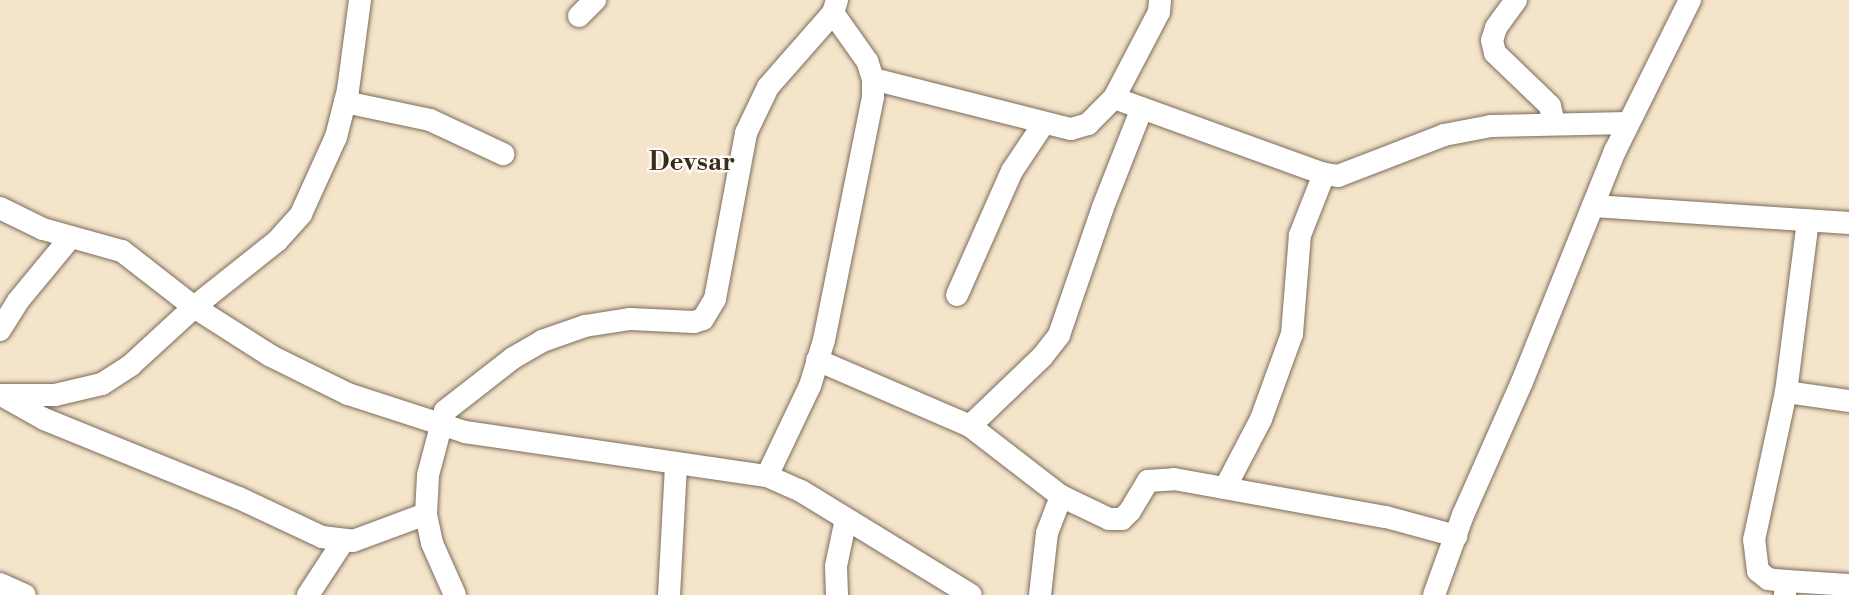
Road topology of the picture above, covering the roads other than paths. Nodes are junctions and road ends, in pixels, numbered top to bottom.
1 (360, 0) edge
2 (1160, 0) edge
3 (1516, 0) edge
4 (1690, 0) edge
5 (835, 6) edge
6 (873, 79) junction
7 (1114, 98) junction
8 (345, 102) junction
9 (1142, 108) junction
10 (1044, 123) junction
11 (1554, 123) junction
12 (1628, 123) junction
13 (503, 154) dead end
14 (1324, 174) junction
15 (1593, 206) junction
16 (0, 208) edge
17 (1808, 220) junction
18 (1849, 223) edge
19 (71, 237) junction
20 (957, 295) dead end
21 (194, 307) junction
22 (0, 330) edge
23 (818, 360) junction
24 (1786, 392) junction
25 (1, 395) edge
26 (1849, 401) edge
27 (439, 424) junction
28 (970, 426) junction
29 (676, 465) junction
30 (767, 476) junction
31 (1225, 488) junction
32 (1061, 496) junction
33 (426, 514) junction
34 (846, 519) junction
35 (1455, 536) junction
36 (342, 543) junction
37 (0, 584) edge
38 (1849, 585) edge
39 (1786, 588) edge
40 (25, 595) edge
41 (308, 595) edge
42 (455, 595) edge
43 (669, 595) edge
44 (837, 595) edge
45 (971, 595) edge
46 (1040, 595) edge
47 (1434, 595) edge

1 - 8 street
2 - 7 street
3 - 11 street
4 - 12 street
5 - 6 street
5 - 27 street
6 - 10 street
6 - 23 street
7 - 9 street
7 - 10 street
8 - 13 street
8 - 21 street
9 - 14 street
9 - 28 street
10 - 20 street
11 - 12 street
11 - 14 street
12 - 15 street
14 - 31 street
15 - 17 street
15 - 35 street
16 - 19 street
17 - 18 street
17 - 24 street
19 - 21 street
19 - 22 street
21 - 25 street
21 - 27 street
23 - 28 street
23 - 30 street
24 - 26 street
24 - 39 street
25 - 36 street
27 - 29 street
27 - 33 street
28 - 32 street
29 - 30 street
29 - 43 street
30 - 34 street
31 - 32 street
31 - 35 street
32 - 46 street
33 - 36 street
33 - 42 street
34 - 44 street
34 - 45 street
35 - 47 street
36 - 41 street
37 - 40 street
38 - 39 street

